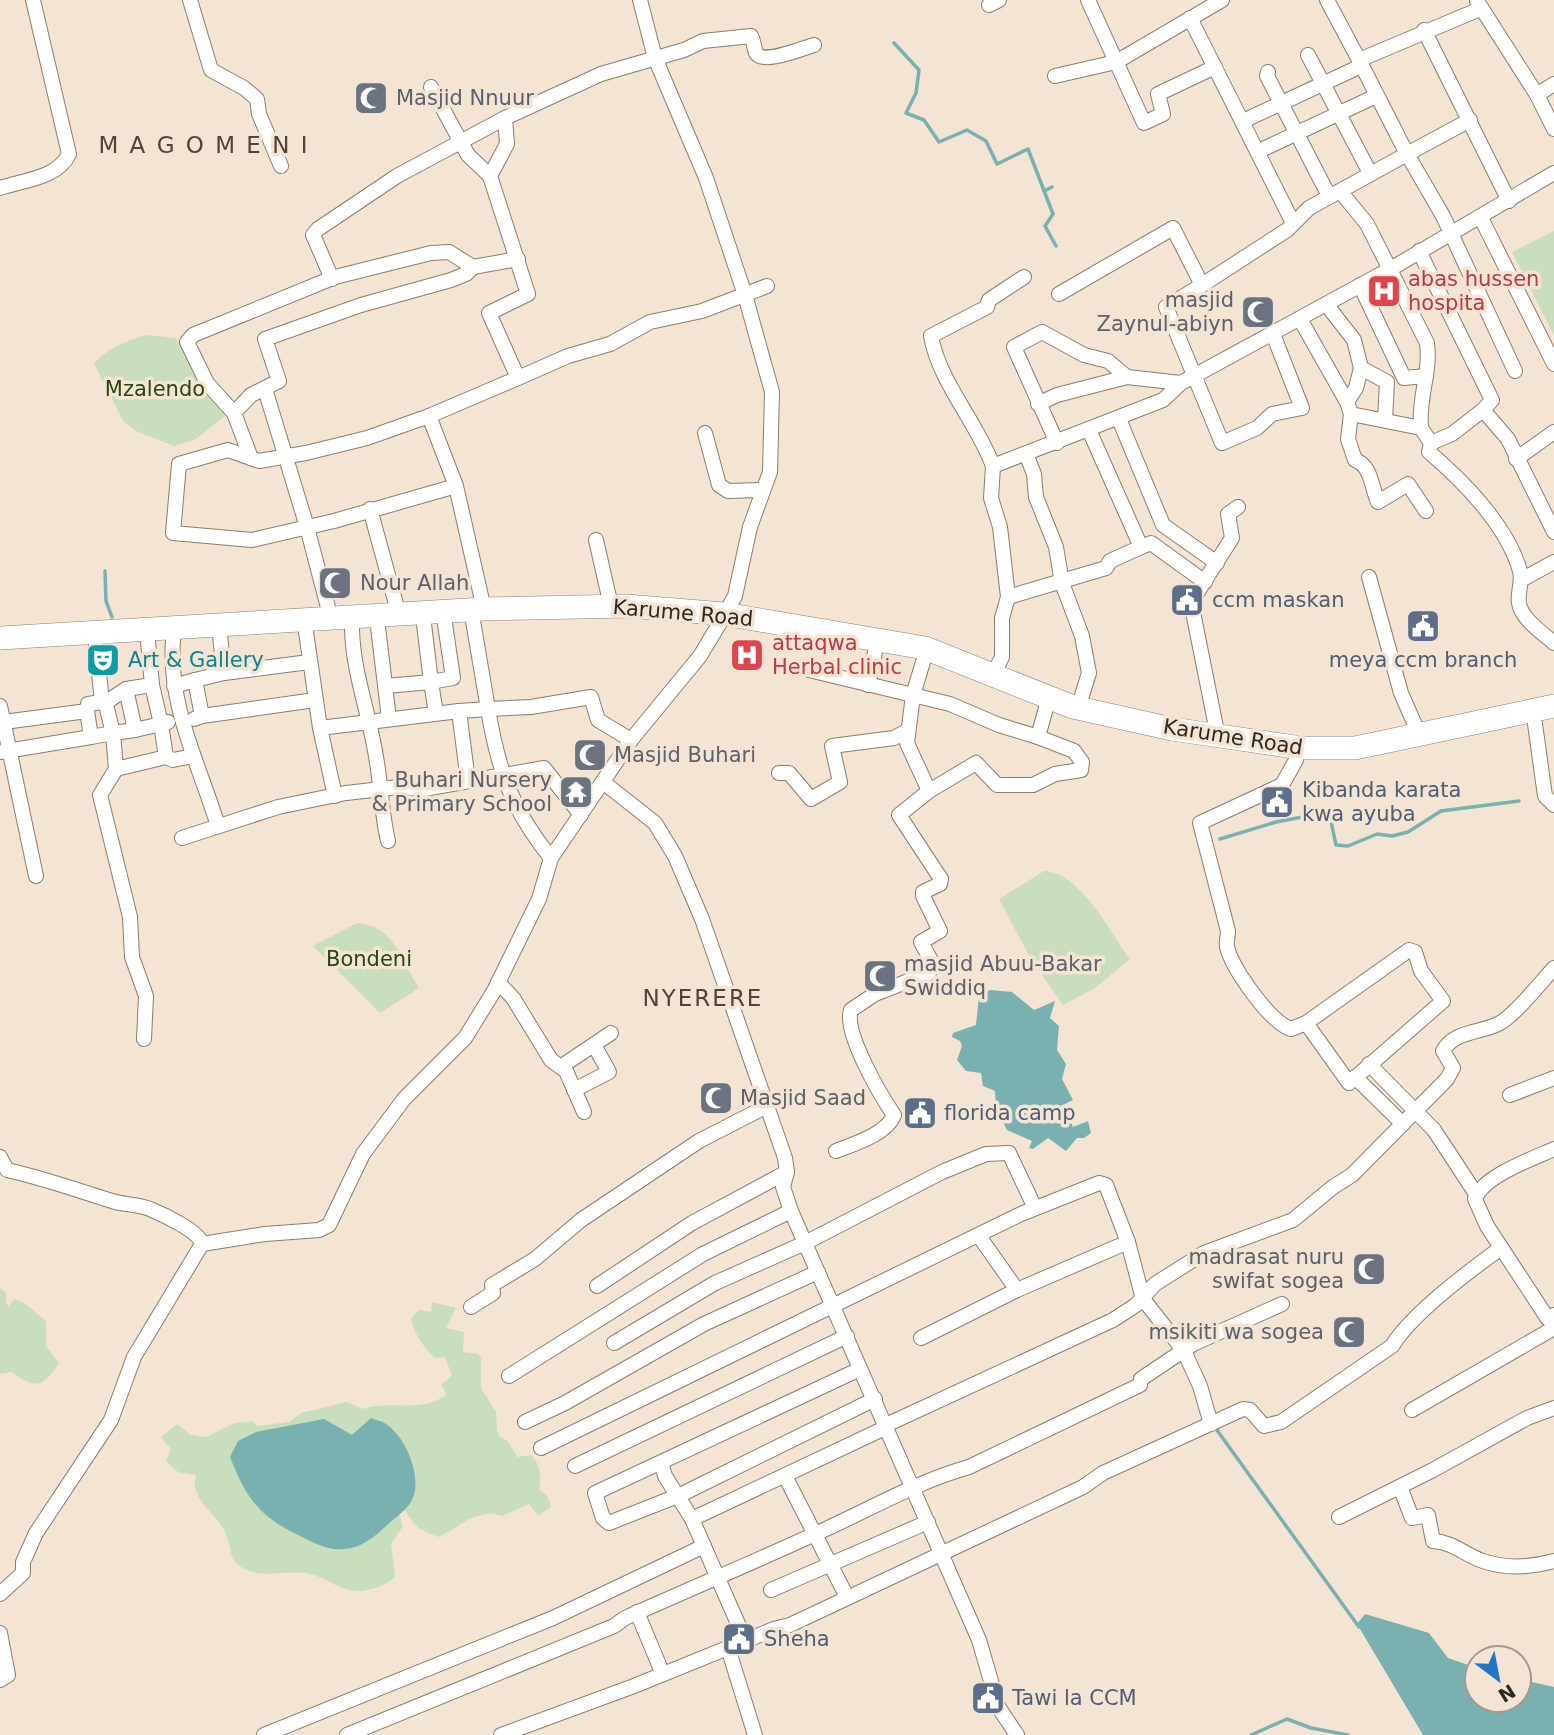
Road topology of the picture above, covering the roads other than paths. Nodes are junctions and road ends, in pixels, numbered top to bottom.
1 (33, 0) edge
2 (190, 0) edge
3 (640, 0) edge
4 (1087, 0) edge
5 (1222, 0) edge
6 (1327, 0) edge
7 (1478, 4) edge
8 (1190, 18) junction
9 (1424, 30) junction
10 (814, 45) dead end
11 (1308, 55) dead end
12 (655, 58) junction
13 (1116, 62) junction
14 (1360, 63) junction
15 (1215, 67) junction
16 (1268, 72) dead end
17 (1055, 76) dead end
18 (1554, 84) edge
19 (1323, 85) junction
20 (431, 88) dead end
21 (1536, 95) junction
22 (1376, 96) junction
23 (1282, 103) junction
24 (1338, 115) junction
25 (505, 118) junction
26 (1470, 120) junction
27 (1243, 121) junction
28 (1554, 130) edge
29 (1299, 133) junction
30 (461, 142) junction
31 (1259, 151) junction
32 (1407, 154) junction
33 (281, 166) dead end
34 (1370, 173) junction
35 (1554, 173) edge
36 (490, 176) junction
37 (0, 188) edge
38 (1335, 193) junction
39 (1509, 201) junction
40 (1481, 218) junction
41 (1293, 223) junction
42 (1451, 233) junction
43 (1419, 251) junction
44 (518, 259) junction
45 (473, 267) junction
46 (1392, 268) junction
47 (1024, 277) dead end
48 (332, 279) junction
49 (1202, 285) junction
50 (1360, 285) junction
51 (768, 286) dead end
52 (1059, 294) dead end
53 (745, 295) junction
54 (1326, 304) junction
55 (1300, 319) junction
56 (1273, 334) junction
57 (1554, 363) edge
58 (1361, 368) junction
59 (1515, 371) dead end
60 (1426, 376) junction
61 (1127, 377) junction
62 (518, 378) junction
63 (1188, 380) junction
64 (265, 389) junction
65 (1038, 404) junction
66 (1349, 408) junction
67 (1483, 410) junction
68 (234, 413) junction
69 (429, 416) junction
70 (1119, 419) junction
71 (1385, 420) junction
72 (1421, 428) junction
73 (1089, 430) junction
74 (1554, 432) edge
75 (705, 433) dead end
76 (1057, 443) junction
77 (1431, 443) junction
78 (1027, 454) junction
79 (284, 457) junction
80 (251, 458) junction
81 (1516, 459) junction
82 (993, 466) junction
83 (456, 485) junction
84 (761, 490) junction
85 (1238, 507) dead end
86 (370, 509) junction
87 (1426, 512) dead end
88 (307, 527) junction
89 (1554, 531) edge
90 (596, 540) dead end
91 (1141, 547) junction
92 (1554, 562) edge
93 (1217, 563) junction
94 (1369, 577) dead end
95 (1521, 580) junction
96 (1205, 582) junction
97 (1062, 583) junction
98 (1008, 597) junction
99 (611, 606) junction
100 (399, 615) junction
101 (478, 615) junction
102 (331, 619) junction
103 (721, 620) junction
104 (435, 624) junction
105 (379, 628) junction
106 (352, 629) junction
107 (219, 631) junction
108 (306, 632) junction
109 (0, 638) edge
110 (173, 640) junction
111 (148, 642) junction
112 (1554, 643) edge
113 (96, 645) junction
114 (0, 650) edge
115 (875, 652) junction
116 (309, 662) junction
117 (923, 662) junction
118 (809, 670) dead end
119 (224, 673) junction
120 (993, 675) junction
121 (195, 680) junction
122 (431, 682) junction
123 (152, 685) junction
124 (868, 685) junction
125 (174, 686) junction
126 (386, 686) junction
127 (126, 689) junction
128 (913, 695) junction
129 (315, 700) junction
130 (104, 701) junction
131 (0, 706) edge
132 (1046, 708) junction
133 (1078, 708) junction
134 (488, 709) junction
135 (87, 711) junction
136 (459, 711) junction
137 (436, 713) junction
138 (202, 716) junction
139 (1548, 716) edge
140 (389, 719) junction
141 (182, 720) junction
142 (368, 720) junction
143 (4, 722) junction
144 (161, 724) junction
145 (320, 728) junction
146 (135, 730) junction
147 (907, 731) junction
148 (113, 733) junction
149 (1419, 734) junction
150 (91, 737) junction
151 (1038, 737) junction
152 (1218, 737) junction
153 (631, 740) junction
154 (5, 751) edge
155 (193, 756) junction
156 (166, 757) junction
157 (1296, 760) junction
158 (116, 769) junction
159 (779, 773) dead end
160 (502, 776) junction
161 (468, 781) junction
162 (603, 782) junction
163 (378, 789) junction
164 (929, 790) junction
165 (335, 796) junction
166 (1554, 806) edge
167 (581, 815) junction
168 (218, 826) junction
169 (182, 838) dead end
170 (388, 841) dead end
171 (551, 858) junction
172 (36, 876) dead end
173 (1554, 968) edge
174 (498, 982) junction
175 (1306, 1023) junction
176 (611, 1034) dead end
177 (144, 1039) dead end
178 (594, 1045) junction
179 (1369, 1064) junction
180 (562, 1066) junction
181 (1354, 1077) junction
182 (1554, 1078) edge
183 (574, 1090) junction
184 (1510, 1095) dead end
185 (768, 1106) junction
186 (1415, 1111) junction
187 (584, 1112) dead end
188 (1404, 1124) junction
189 (1554, 1149) edge
190 (836, 1151) dead end
191 (0, 1157) edge
192 (787, 1172) junction
193 (1476, 1195) junction
194 (1035, 1208) junction
195 (791, 1211) junction
196 (979, 1236) junction
197 (1128, 1242) junction
198 (805, 1243) junction
199 (202, 1244) junction
200 (1501, 1248) junction
201 (818, 1272) junction
202 (597, 1286) dead end
203 (1017, 1290) junction
204 (1143, 1299) junction
205 (1282, 1304) dead end
206 (833, 1306) junction
207 (471, 1307) dead end
208 (1553, 1322) edge
209 (847, 1336) junction
210 (922, 1338) dead end
211 (614, 1343) dead end
212 (1188, 1348) junction
213 (860, 1369) junction
214 (509, 1376) dead end
215 (875, 1399) junction
216 (1554, 1408) edge
217 (1412, 1410) dead end
218 (525, 1422) dead end
219 (1215, 1423) junction
220 (887, 1426) junction
221 (541, 1448) dead end
222 (662, 1463) junction
223 (575, 1466) dead end
224 (785, 1476) junction
225 (1400, 1487) junction
226 (913, 1488) junction
227 (680, 1494) junction
228 (1339, 1517) dead end
229 (692, 1519) junction
230 (928, 1522) junction
231 (816, 1532) junction
232 (704, 1546) junction
233 (942, 1555) junction
234 (1554, 1561) edge
235 (831, 1562) junction
236 (718, 1577) junction
237 (771, 1590) dead end
238 (0, 1594) edge
239 (847, 1597) junction
240 (637, 1612) junction
241 (0, 1633) edge
242 (746, 1642) junction
243 (728, 1648) junction
244 (662, 1672) junction
245 (0, 1681) edge
246 (264, 1735) edge
247 (347, 1735) edge
248 (501, 1735) edge
249 (755, 1735) edge
250 (1017, 1735) edge

1 - 37 street
2 - 33 street
3 - 12 street
4 - 13 street
5 - 8 street
6 - 14 street
7 - 9 street
7 - 21 street
8 - 13 street
8 - 15 street
9 - 14 street
9 - 26 street
10 - 12 street
11 - 19 street
12 - 25 street
12 - 53 street
13 - 15 street
13 - 17 street
14 - 19 street
14 - 22 street
15 - 27 street
16 - 23 street
18 - 21 street
19 - 23 street
19 - 24 street
20 - 30 street
21 - 28 street
22 - 24 street
22 - 32 street
23 - 27 street
23 - 29 street
24 - 29 street
24 - 34 street
25 - 30 street
25 - 36 street
26 - 32 street
26 - 39 street
27 - 31 street
29 - 31 street
29 - 38 street
30 - 36 street
30 - 48 street
31 - 41 street
32 - 34 street
32 - 42 street
34 - 38 street
35 - 39 street
36 - 44 street
38 - 41 street
38 - 46 street
39 - 40 street
40 - 42 street
40 - 57 street
41 - 49 street
42 - 43 street
42 - 59 street
43 - 46 street
43 - 67 street
44 - 45 street
44 - 62 street
45 - 48 street
45 - 64 street
46 - 50 street
46 - 60 street
47 - 82 street
48 - 68 street
49 - 52 street
49 - 63 street
50 - 54 street
50 - 60 street
51 - 53 street
53 - 62 street
53 - 84 street
54 - 55 street
54 - 58 street
55 - 56 street
55 - 66 street
56 - 63 street
56 - 63 street
58 - 66 street
58 - 71 street
60 - 72 street
61 - 63 street
61 - 65 street
61 - 65 street
62 - 69 street
63 - 70 street
64 - 68 street
64 - 79 street
65 - 76 street
66 - 71 street
66 - 87 street
67 - 77 street
67 - 81 street
68 - 80 street
69 - 79 street
69 - 83 street
70 - 73 street
70 - 93 street
71 - 72 street
72 - 77 street
73 - 76 street
73 - 91 street
74 - 81 street
75 - 84 street
76 - 78 street
77 - 95 street
78 - 82 street
78 - 97 street
79 - 80 street
79 - 88 street
80 - 88 street
81 - 89 street
82 - 98 street
83 - 86 street
83 - 101 street
84 - 103 street
85 - 93 street
86 - 88 street
86 - 100 street
88 - 102 street
90 - 99 street
91 - 96 street
91 - 97 street
92 - 95 street
93 - 96 street
94 - 149 street
95 - 112 street
96 - 152 street
97 - 98 street
97 - 133 street
98 - 120 street
99 - 101 main road, Karume Road
99 - 103 main road, Karume Road
100 - 101 main road, Karume Road
100 - 102 main road, Karume Road
101 - 103 main road
101 - 104 main road
101 - 134 street
102 - 107 main road, Karume Road
103 - 115 main road
103 - 120 main road, Karume Road
103 - 153 street
104 - 105 main road
104 - 122 street
104 - 122 street
105 - 106 main road
105 - 126 street
106 - 108 main road
106 - 142 street
107 - 108 main road
107 - 109 main road, Karume Road
107 - 110 main road
107 - 119 street
108 - 116 street
110 - 111 main road
110 - 125 street
111 - 113 main road
111 - 123 street
113 - 114 main road
113 - 130 street
115 - 117 main road
115 - 124 street
116 - 119 street
116 - 129 street
117 - 128 street
117 - 132 main road
118 - 124 street
119 - 121 street
120 - 133 main road, Karume Road
121 - 125 street
121 - 138 street
122 - 126 street
122 - 137 street
123 - 127 street
123 - 144 street
124 - 128 street
125 - 141 street
126 - 140 street
127 - 130 street
127 - 146 street
128 - 147 street
128 - 151 street
129 - 138 street
129 - 145 street
130 - 135 street
130 - 148 street
131 - 143 street
132 - 151 street
132 - 157 main road
133 - 152 main road, Karume Road
134 - 136 street
134 - 153 street
134 - 160 street
135 - 143 street
135 - 150 street
136 - 137 street
136 - 161 street
137 - 140 street
138 - 141 street
139 - 149 main road, Karume Road
139 - 157 main road
139 - 166 street
140 - 142 street
141 - 144 street
141 - 155 street
142 - 145 street
142 - 163 street
143 - 154 street
144 - 146 street
144 - 156 street
145 - 165 street
146 - 148 street
147 - 159 street
147 - 164 street
148 - 150 street
148 - 158 street
149 - 152 main road, Karume Road
150 - 154 street
151 - 164 street
153 - 162 street
154 - 172 street
155 - 156 street
155 - 168 street
156 - 158 street
157 - 175 street
158 - 177 street
160 - 161 street
160 - 167 street
160 - 171 street
161 - 163 street
162 - 167 street
162 - 185 street
163 - 165 street
163 - 170 street
164 - 190 street
165 - 168 street
167 - 171 street
168 - 169 street
171 - 174 street
173 - 186 street
174 - 180 street
174 - 199 street
175 - 179 street
175 - 181 street
176 - 178 street
178 - 180 street
178 - 183 street
179 - 181 street
179 - 186 street
180 - 183 street
181 - 188 street
182 - 184 street
183 - 187 street
185 - 192 street
185 - 207 street
186 - 188 street
186 - 193 street
188 - 204 street
189 - 193 street
191 - 199 street
192 - 195 street
192 - 202 street
193 - 200 street
194 - 196 street
194 - 197 street
194 - 198 street
195 - 198 street
195 - 214 street
196 - 203 street
196 - 206 street
197 - 203 street
197 - 204 street
198 - 201 street
198 - 211 street
199 - 238 street
200 - 208 street
200 - 219 street
201 - 206 street
201 - 218 street
203 - 210 street
204 - 212 street
204 - 220 street
205 - 212 street
206 - 209 street
206 - 221 street
208 - 217 street
209 - 213 street
209 - 223 street
212 - 219 street
212 - 226 street
213 - 215 street
213 - 222 street
215 - 220 street
215 - 227 street
216 - 225 street
219 - 233 street
220 - 224 street
220 - 226 street
222 - 227 street
222 - 227 street
224 - 229 street
224 - 231 street
225 - 228 street
225 - 234 street
226 - 230 street
226 - 231 street
227 - 229 street
229 - 232 street
230 - 233 street
230 - 235 street
231 - 235 street
231 - 236 street
232 - 236 street
232 - 246 street
233 - 239 street
233 - 250 street
235 - 237 street
235 - 239 street
236 - 240 street
236 - 242 street
239 - 242 street
240 - 244 street
240 - 247 street
241 - 245 street
242 - 243 street
243 - 244 street
243 - 249 street
244 - 248 street

